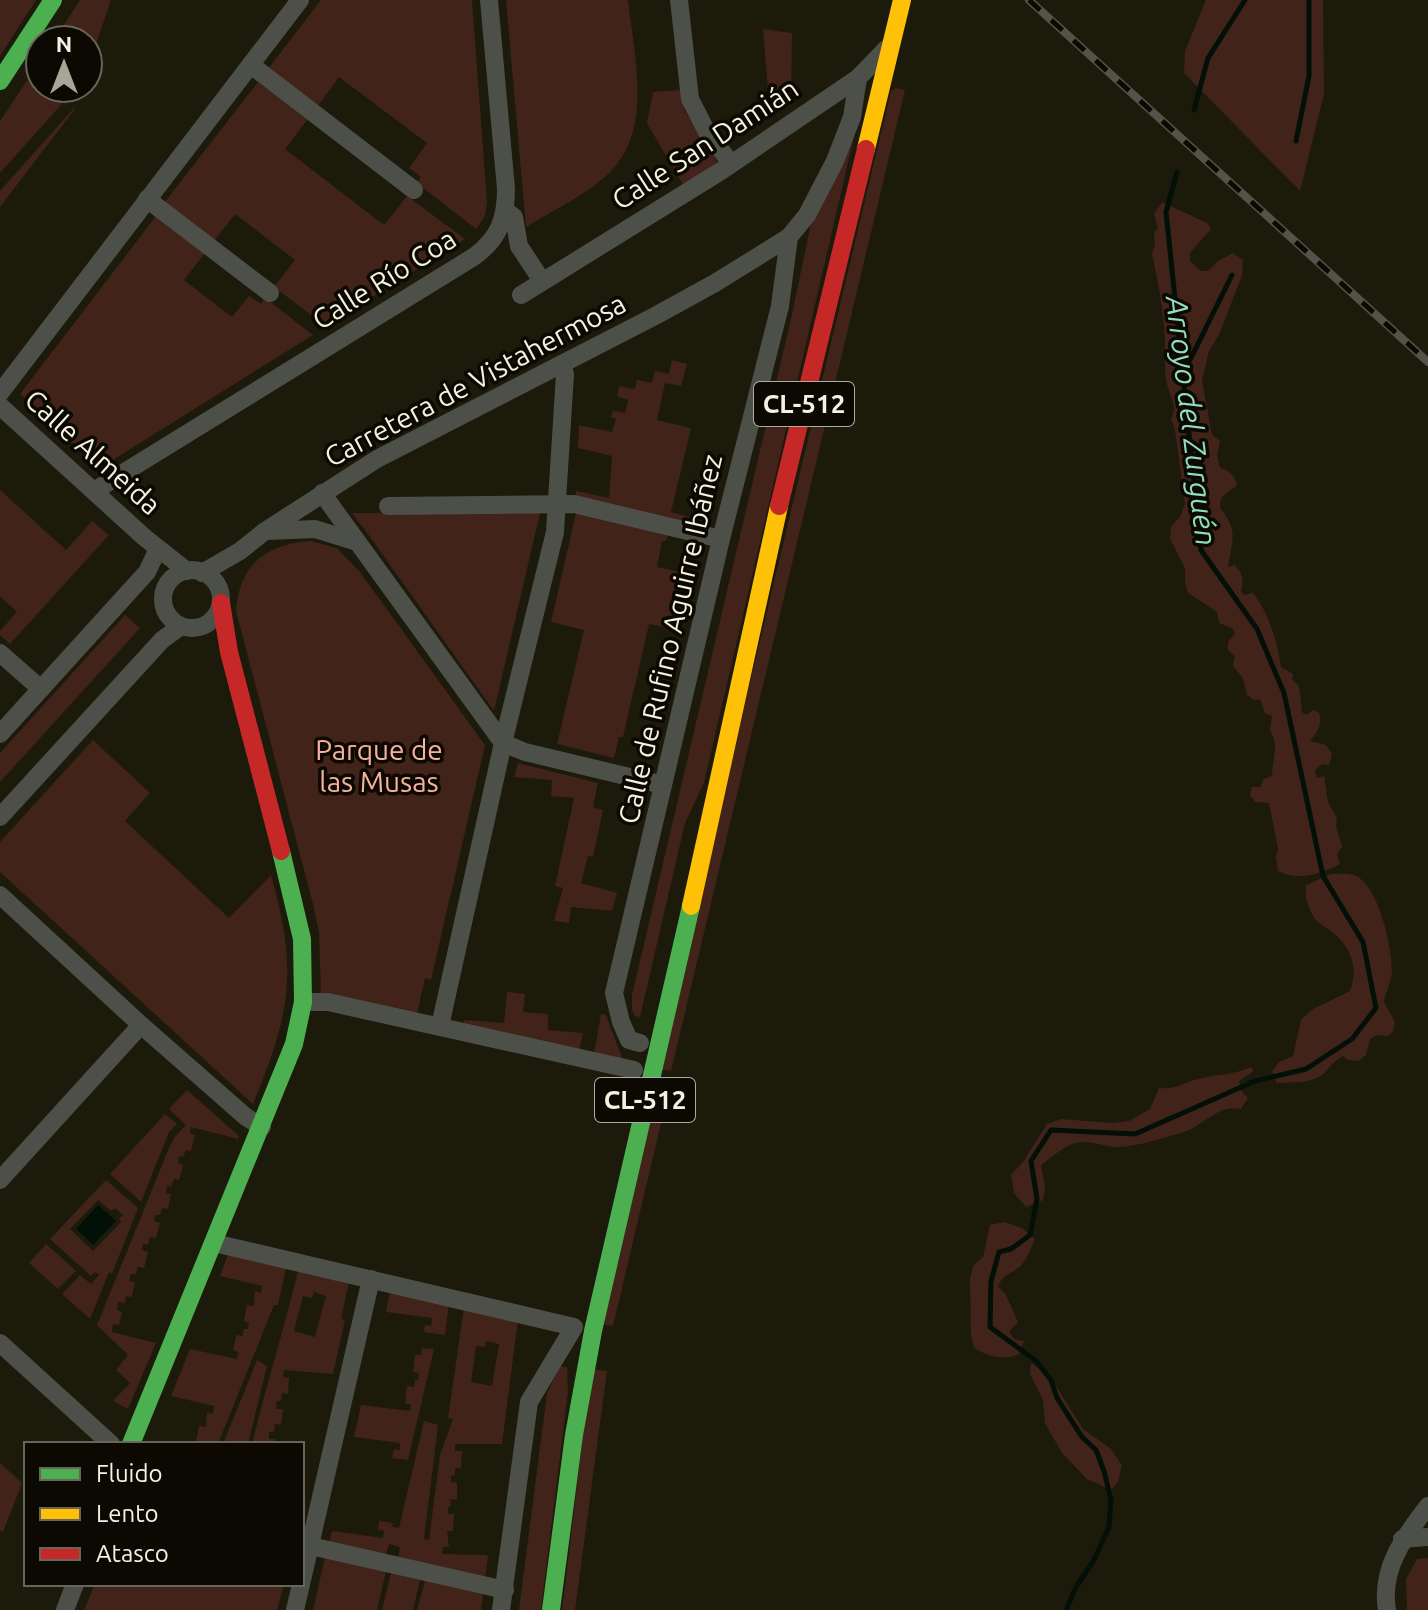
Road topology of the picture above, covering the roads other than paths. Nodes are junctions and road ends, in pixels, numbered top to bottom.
1 (53, 0) edge
2 (300, 0) edge
3 (489, 0) edge
4 (679, 0) edge
5 (902, 0) edge
6 (891, 44) junction
7 (251, 65) junction
8 (858, 78) junction
9 (0, 81) edge
10 (731, 163) junction
11 (414, 190) dead end
12 (147, 199) junction
13 (506, 211) junction
14 (789, 237) junction
15 (542, 281) junction
16 (715, 283) junction
17 (783, 286) junction
18 (270, 293) dead end
19 (521, 295) dead end
20 (562, 364) junction
21 (0, 393) edge
22 (0, 406) edge
23 (94, 491) junction
24 (322, 493) junction
25 (558, 504) junction
26 (388, 506) dead end
27 (265, 531) junction
28 (721, 539) junction
29 (357, 542) junction
30 (152, 546) junction
31 (240, 551) junction
32 (195, 572) junction
33 (168, 583) junction
34 (128, 593) junction
35 (220, 598) junction
36 (181, 626) junction
37 (201, 627) junction
38 (228, 651) junction
39 (0, 653) edge
40 (41, 689) junction
41 (0, 734) edge
42 (503, 743) junction
43 (720, 765) junction
44 (663, 785) junction
45 (0, 817) edge
46 (689, 829) dead end
47 (0, 895) edge
48 (679, 948) junction
49 (303, 1002) junction
50 (141, 1025) junction
51 (440, 1026) junction
52 (642, 1036) junction
53 (632, 1078) joint
54 (262, 1127) junction
55 (0, 1180) edge
56 (214, 1243) junction
57 (371, 1279) junction
58 (576, 1320) junction
59 (0, 1343) edge
60 (574, 1435) junction
61 (109, 1442) edge
62 (132, 1442) edge
63 (1428, 1506) edge
64 (1428, 1537) edge
65 (1402, 1539) junction
66 (306, 1545) edge
67 (74, 1586) edge
68 (301, 1586) edge
69 (505, 1590) junction
70 (65, 1610) edge
71 (295, 1610) edge
72 (501, 1610) edge
73 (551, 1610) edge
74 (1387, 1610) edge

1 - 9 main road
2 - 7 street
3 - 13 street, Calle Río Coa
4 - 10 street
5 - 6 main road, CL-512
6 - 8 street, Calle San Damián
6 - 43 main road, CL-512
7 - 11 street
7 - 12 street
8 - 10 street, Calle San Damián
8 - 14 street, Carretera de Vistahermosa
10 - 15 street, Calle San Damián
12 - 18 street
12 - 21 street
13 - 15 street
13 - 23 street, Calle Río Coa
14 - 16 street, Carretera de Vistahermosa
14 - 17 street, Calle de Rufino Aguirre Ibáñez
15 - 19 street, Calle San Damián
16 - 17 street, Carretera de Vistahermosa
16 - 20 street, Carretera de Vistahermosa
17 - 28 street, Calle de Rufino Aguirre Ibáñez
20 - 24 street, Carretera de Vistahermosa
20 - 25 street
22 - 23 street, Calle Almeida
23 - 30 street, Calle Almeida
24 - 27 street, Carretera de Vistahermosa
24 - 29 street
25 - 26 street
25 - 28 street
25 - 42 street
27 - 29 street
27 - 31 street, Carretera de Vistahermosa
28 - 44 street, Calle de Rufino Aguirre Ibáñez
29 - 42 street
30 - 32 street, Calle Almeida
30 - 33 street, Calle Almeida
30 - 34 street
31 - 32 street, Carretera de Vistahermosa
31 - 35 street, Carretera de Vistahermosa
32 - 33 street
32 - 35 street
33 - 34 street
33 - 36 street
34 - 40 street
35 - 37 street
35 - 38 main road
36 - 37 street
36 - 45 street
37 - 38 street
38 - 49 main road
39 - 40 street
40 - 41 street
42 - 44 street
42 - 51 street
43 - 46 main road, CL-512
43 - 48 main road, CL-512
44 - 52 street, Calle de Rufino Aguirre Ibáñez
47 - 50 street
48 - 52 main road
48 - 60 main road, CL-512
49 - 51 street
49 - 54 main road
50 - 54 street
50 - 55 street
51 - 53 street
52 - 53 main road, CL-512
54 - 56 main road
56 - 57 street
56 - 62 main road
57 - 58 street
57 - 66 street
58 - 60 main road, CL-512
58 - 69 street
59 - 61 street
60 - 73 main road, CL-512
63 - 65 street
64 - 65 street
65 - 74 street
66 - 69 street
67 - 70 street
68 - 71 street
69 - 72 street

